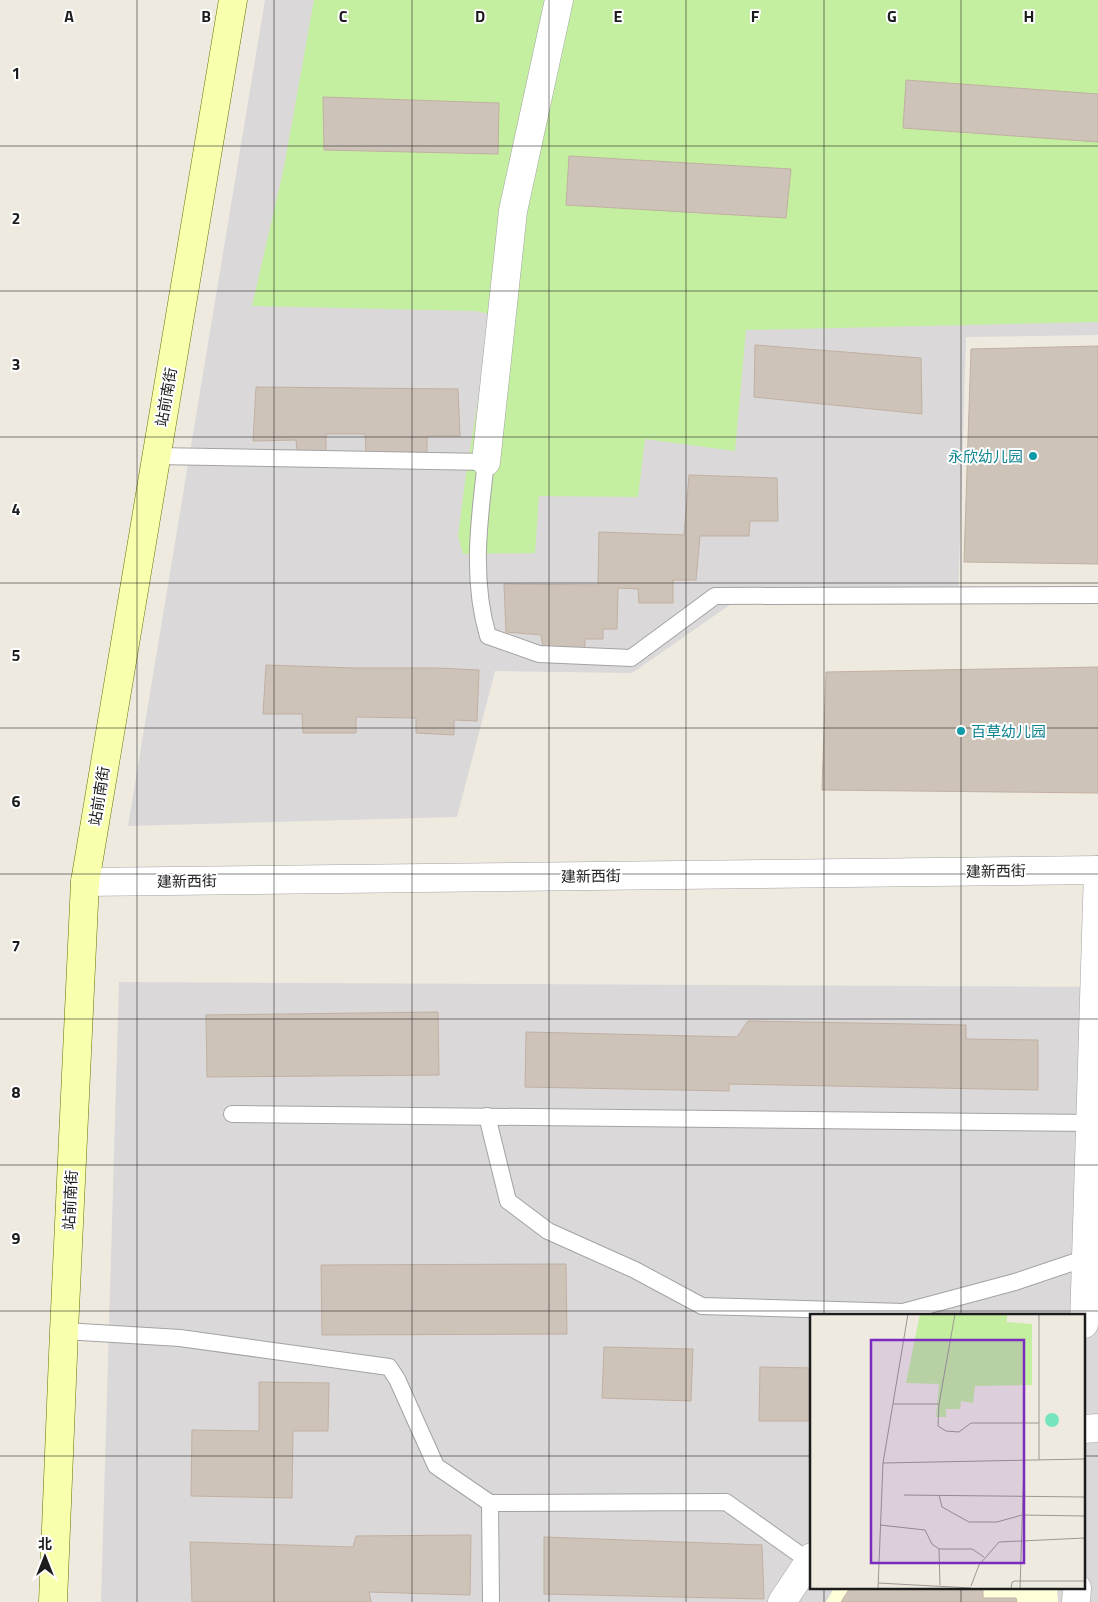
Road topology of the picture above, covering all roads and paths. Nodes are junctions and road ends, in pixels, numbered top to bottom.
1 (232, 0) edge
2 (559, 0) edge
3 (156, 456) junction
4 (486, 462) junction
5 (1098, 595) edge
6 (1098, 870) edge
7 (85, 882) junction
8 (232, 1114) dead end
9 (487, 1116) junction
10 (1094, 1123) edge
11 (1092, 1258) edge
12 (1085, 1314) edge
13 (64, 1331) junction
14 (490, 1503) junction
15 (810, 1559) edge
16 (54, 1602) edge
17 (491, 1602) edge
18 (782, 1602) edge

1 - 3 main road, 站前南街
2 - 4 street
3 - 4 lane
3 - 7 main road, 站前南街
4 - 5 lane
6 - 7 street, 建新西街
6 - 10 street
7 - 13 main road, 站前南街
8 - 9 lane
9 - 10 lane
9 - 11 lane
10 - 11 street
11 - 12 street
13 - 14 lane
13 - 16 main road, 站前南街
14 - 15 lane
14 - 17 lane
15 - 18 street

